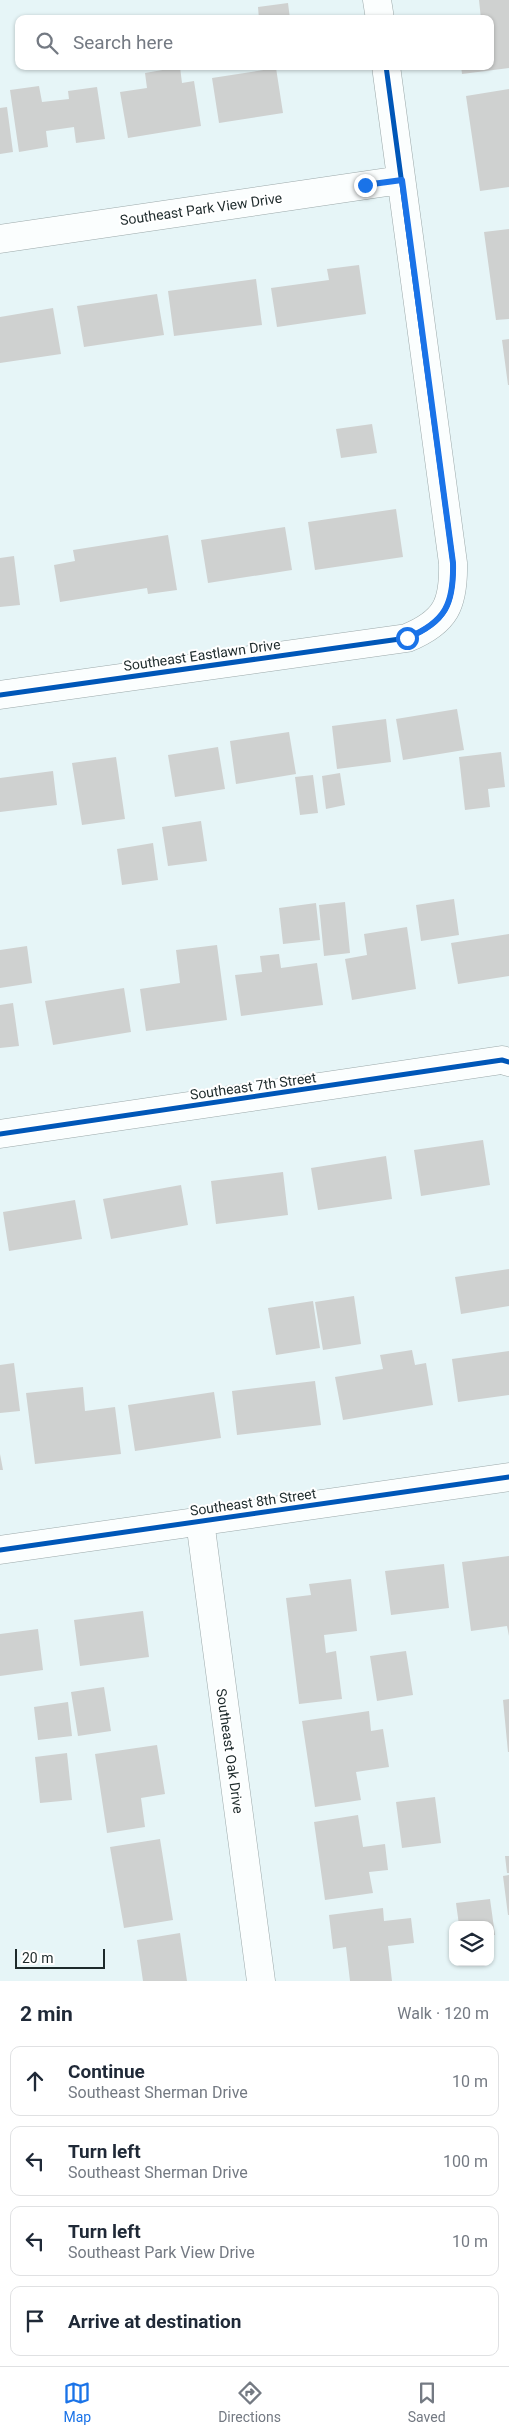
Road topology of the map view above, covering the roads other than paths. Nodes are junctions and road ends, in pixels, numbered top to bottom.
1 (377, 0) edge
2 (379, 15) edge
3 (387, 70) edge
4 (402, 180) junction
5 (0, 239) edge
6 (0, 695) edge
7 (509, 1062) edge
8 (0, 1134) edge
9 (509, 1477) edge
10 (200, 1521) junction
11 (0, 1550) edge
12 (261, 1981) edge

1 - 2 street
3 - 4 street, Southeast Eastlawn Drive
4 - 5 street, Southeast Park View Drive
4 - 6 street, Southeast Eastlawn Drive
7 - 8 street, Southeast 7th Street
9 - 10 street, Southeast 8th Street
10 - 11 street, Southeast 8th Street
10 - 12 street, Southeast Oak Drive

